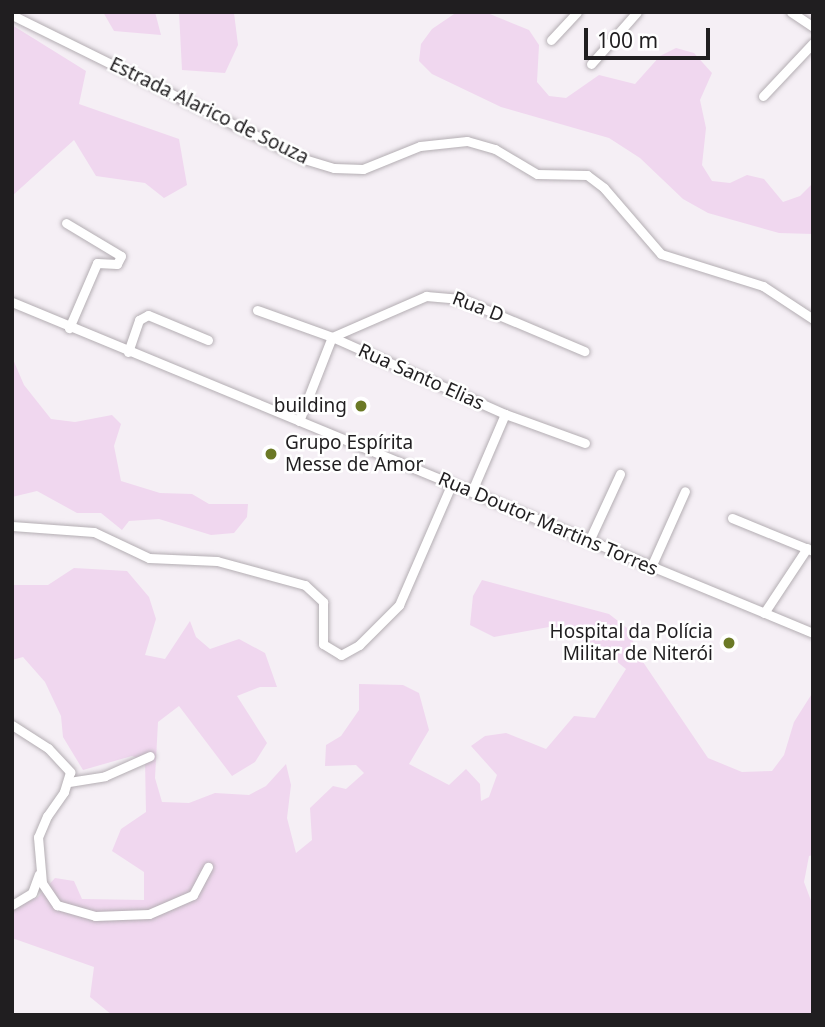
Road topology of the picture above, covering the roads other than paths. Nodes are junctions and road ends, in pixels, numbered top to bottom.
1 (576, 12) edge
2 (637, 12) edge
3 (791, 12) edge
4 (12, 15) edge
5 (813, 27) edge
6 (551, 40) dead end
7 (813, 43) edge
8 (591, 64) dead end
9 (762, 96) dead end
10 (66, 223) dead end
11 (12, 302) edge
12 (257, 310) dead end
13 (812, 318) edge
14 (69, 328) junction
15 (332, 337) junction
16 (208, 340) dead end
17 (584, 351) dead end
18 (128, 352) junction
19 (505, 414) junction
20 (299, 421) junction
21 (585, 443) dead end
22 (620, 474) dead end
23 (452, 483) junction
24 (472, 491) junction
25 (685, 491) dead end
26 (732, 518) dead end
27 (12, 526) edge
28 (589, 541) junction
29 (810, 549) edge
30 (651, 567) junction
31 (764, 613) junction
32 (813, 633) edge
33 (12, 725) edge
34 (150, 756) dead end
35 (69, 782) junction
36 (208, 867) dead end
37 (39, 873) junction
38 (12, 905) edge

1 - 6 street
2 - 8 street
3 - 5 street
4 - 13 street, Estrada Alarico de Souza
7 - 9 street
10 - 14 street
11 - 14 street, Rua Doutor Martins Torres
12 - 15 street, Rua Santo Elias
14 - 18 street, Rua Doutor Martins Torres
15 - 17 street, Rua D
15 - 19 street, Rua Santo Elias
15 - 20 street
16 - 18 street
18 - 20 street, Rua Doutor Martins Torres
19 - 21 street, Rua Santo Elias
19 - 24 street
20 - 23 street, Rua Doutor Martins Torres
22 - 28 street
23 - 24 street, Rua Doutor Martins Torres
23 - 27 street
24 - 28 street, Rua Doutor Martins Torres
25 - 30 street
26 - 29 street
28 - 30 street, Rua Doutor Martins Torres
29 - 31 street
30 - 31 street, Rua Doutor Martins Torres
31 - 32 street, Rua Doutor Martins Torres
33 - 35 street
34 - 35 street
35 - 37 street
36 - 37 street
37 - 38 street

